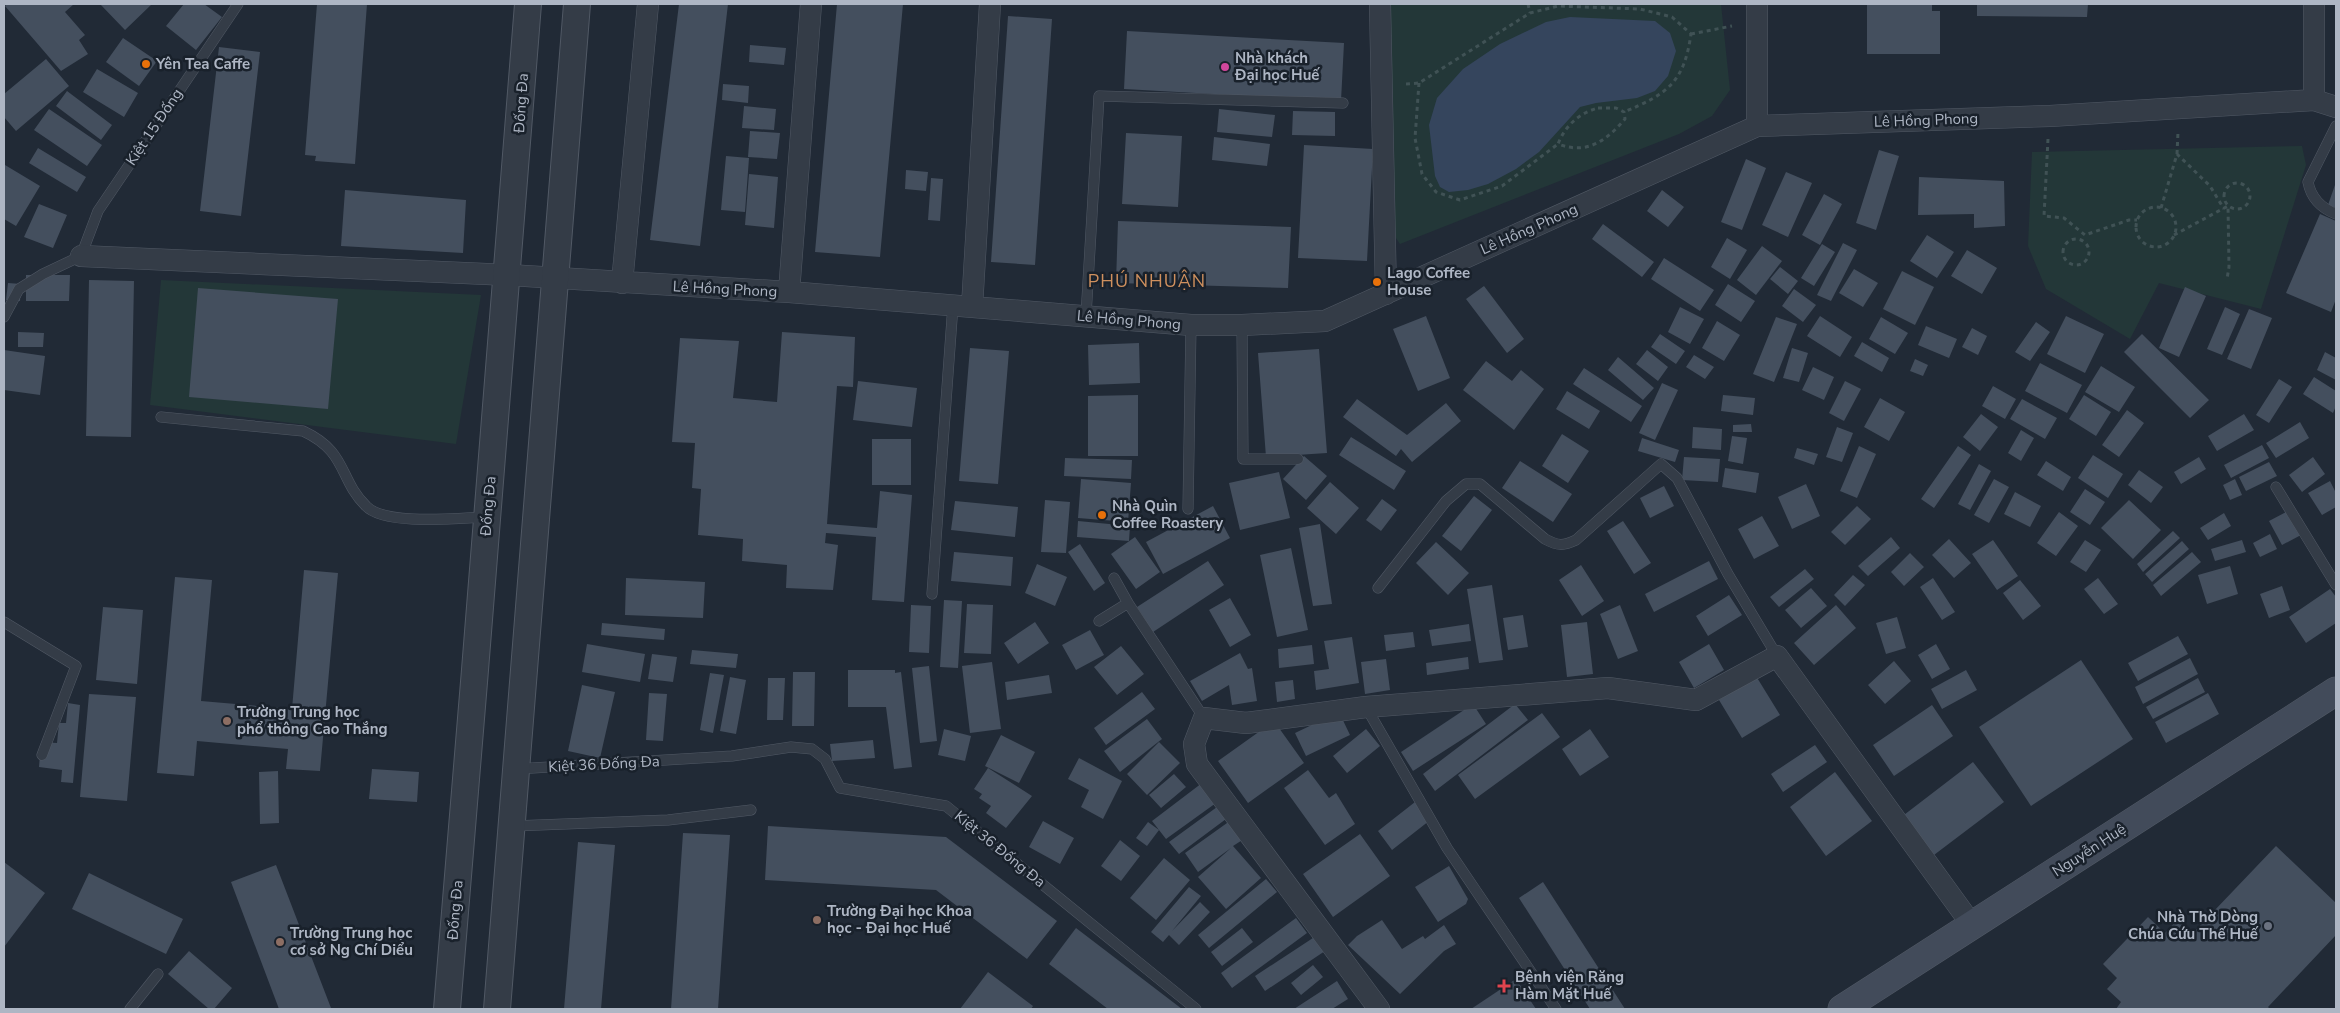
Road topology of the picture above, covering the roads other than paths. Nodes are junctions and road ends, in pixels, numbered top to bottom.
1 (238, 4) edge
2 (528, 4) edge
3 (577, 4) edge
4 (648, 4) edge
5 (810, 4) edge
6 (990, 4) edge
7 (1380, 4) edge
8 (1757, 4) edge
9 (2314, 4) edge
10 (2314, 100) junction
11 (1343, 103) dead end
12 (2336, 107) edge
13 (1757, 126) junction
14 (2336, 126) edge
15 (2336, 214) edge
16 (81, 256) junction
17 (509, 275) junction
18 (556, 278) junction
19 (622, 283) junction
20 (789, 292) junction
21 (1386, 294) junction
22 (962, 306) junction
23 (1086, 316) junction
24 (4, 317) edge
25 (1191, 325) junction
26 (1242, 325) junction
27 (161, 417) dead end
28 (1298, 459) dead end
29 (2276, 487) dead end
30 (1188, 509) dead end
31 (486, 517) junction
32 (1114, 578) dead end
33 (2336, 585) edge
34 (1378, 588) dead end
35 (932, 594) dead end
36 (1128, 603) junction
37 (1099, 621) dead end
38 (4, 622) edge
39 (1777, 656) junction
40 (2336, 690) edge
41 (1366, 707) junction
42 (1204, 718) junction
43 (42, 755) dead end
44 (515, 769) junction
45 (751, 810) dead end
46 (512, 826) junction
47 (1972, 925) junction
48 (158, 974) dead end
49 (130, 1009) edge
50 (447, 1009) edge
51 (497, 1009) edge
52 (1196, 1009) edge
53 (1379, 1009) edge
54 (1556, 1009) edge
55 (1842, 1009) edge

1 - 16 lane, Kiệt 15 Đống
2 - 17 street, Đống Đa
3 - 18 street
4 - 19 street
5 - 20 street
6 - 22 street
7 - 21 street
8 - 13 street
9 - 10 street
10 - 12 street, Lê Hồng Phong
10 - 13 street, Lê Hồng Phong
11 - 23 lane
13 - 21 street, Lê Hồng Phong
14 - 15 lane
16 - 17 street, Lê Hồng Phong
16 - 24 lane
17 - 18 street, Lê Hồng Phong
17 - 31 street, Đống Đa
18 - 19 street, Lê Hồng Phong
18 - 44 street
19 - 20 street, Lê Hồng Phong
20 - 22 street, Lê Hồng Phong
21 - 26 street, Lê Hồng Phong
22 - 23 street, Lê Hồng Phong
22 - 35 lane
23 - 25 street, Lê Hồng Phong
25 - 26 street, Lê Hồng Phong
25 - 30 lane
26 - 28 lane
27 - 31 lane
29 - 33 lane
31 - 50 street, Đống Đa
32 - 36 lane
34 - 39 lane
36 - 37 lane
36 - 42 lane
38 - 43 lane
39 - 41 street
39 - 47 street
40 - 47 main road, Nguyễn Huệ
41 - 42 street
41 - 54 lane
42 - 53 street
44 - 46 street
44 - 52 lane, Kiệt 36 Đống Đa
45 - 46 lane
46 - 51 street
47 - 55 main road, Nguyễn Huệ
48 - 49 lane

